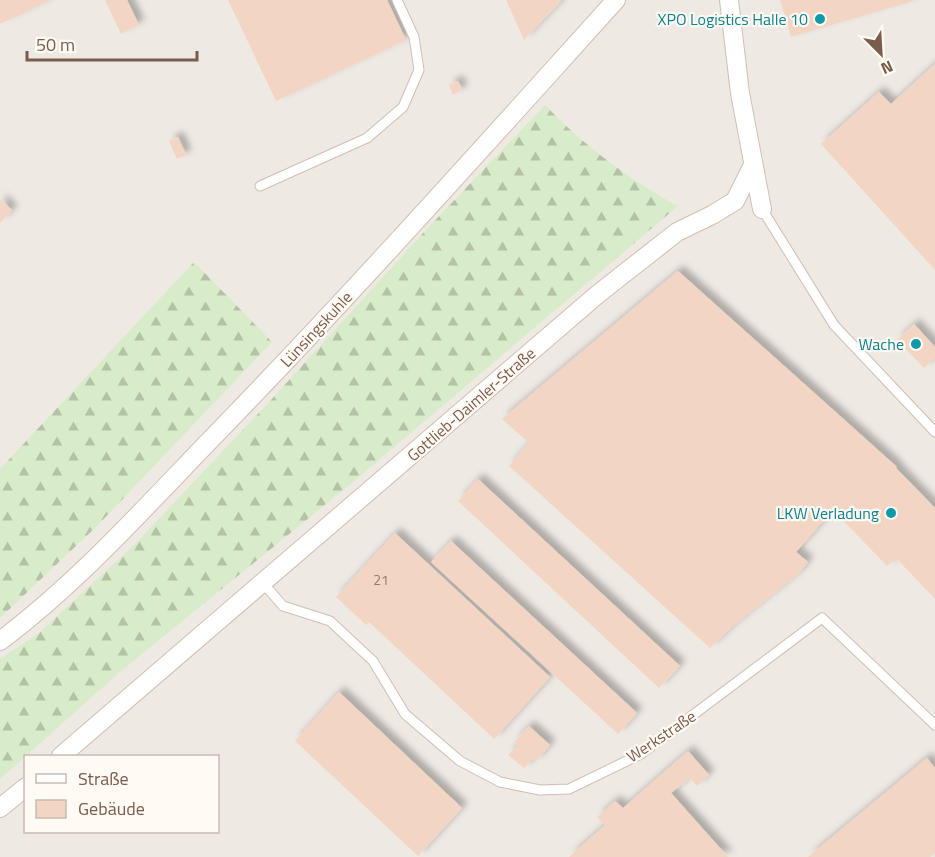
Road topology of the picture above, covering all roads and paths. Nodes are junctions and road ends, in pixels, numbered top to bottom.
1 (397, 0) edge
2 (616, 0) edge
3 (729, 0) edge
4 (753, 165) junction
5 (260, 186) dead end
6 (762, 209) joint
7 (935, 432) edge
8 (263, 583) junction
9 (0, 641) edge
10 (935, 725) edge
11 (62, 755) edge
12 (24, 789) edge
13 (0, 808) edge

1 - 5 lane
2 - 9 street, Lünsingskuhle
3 - 4 street
4 - 6 street
4 - 8 street, Gottlieb-Daimler-Straße
6 - 7 lane
8 - 10 lane, Werkstraße
8 - 11 street, Gottlieb-Daimler-Straße
12 - 13 street

